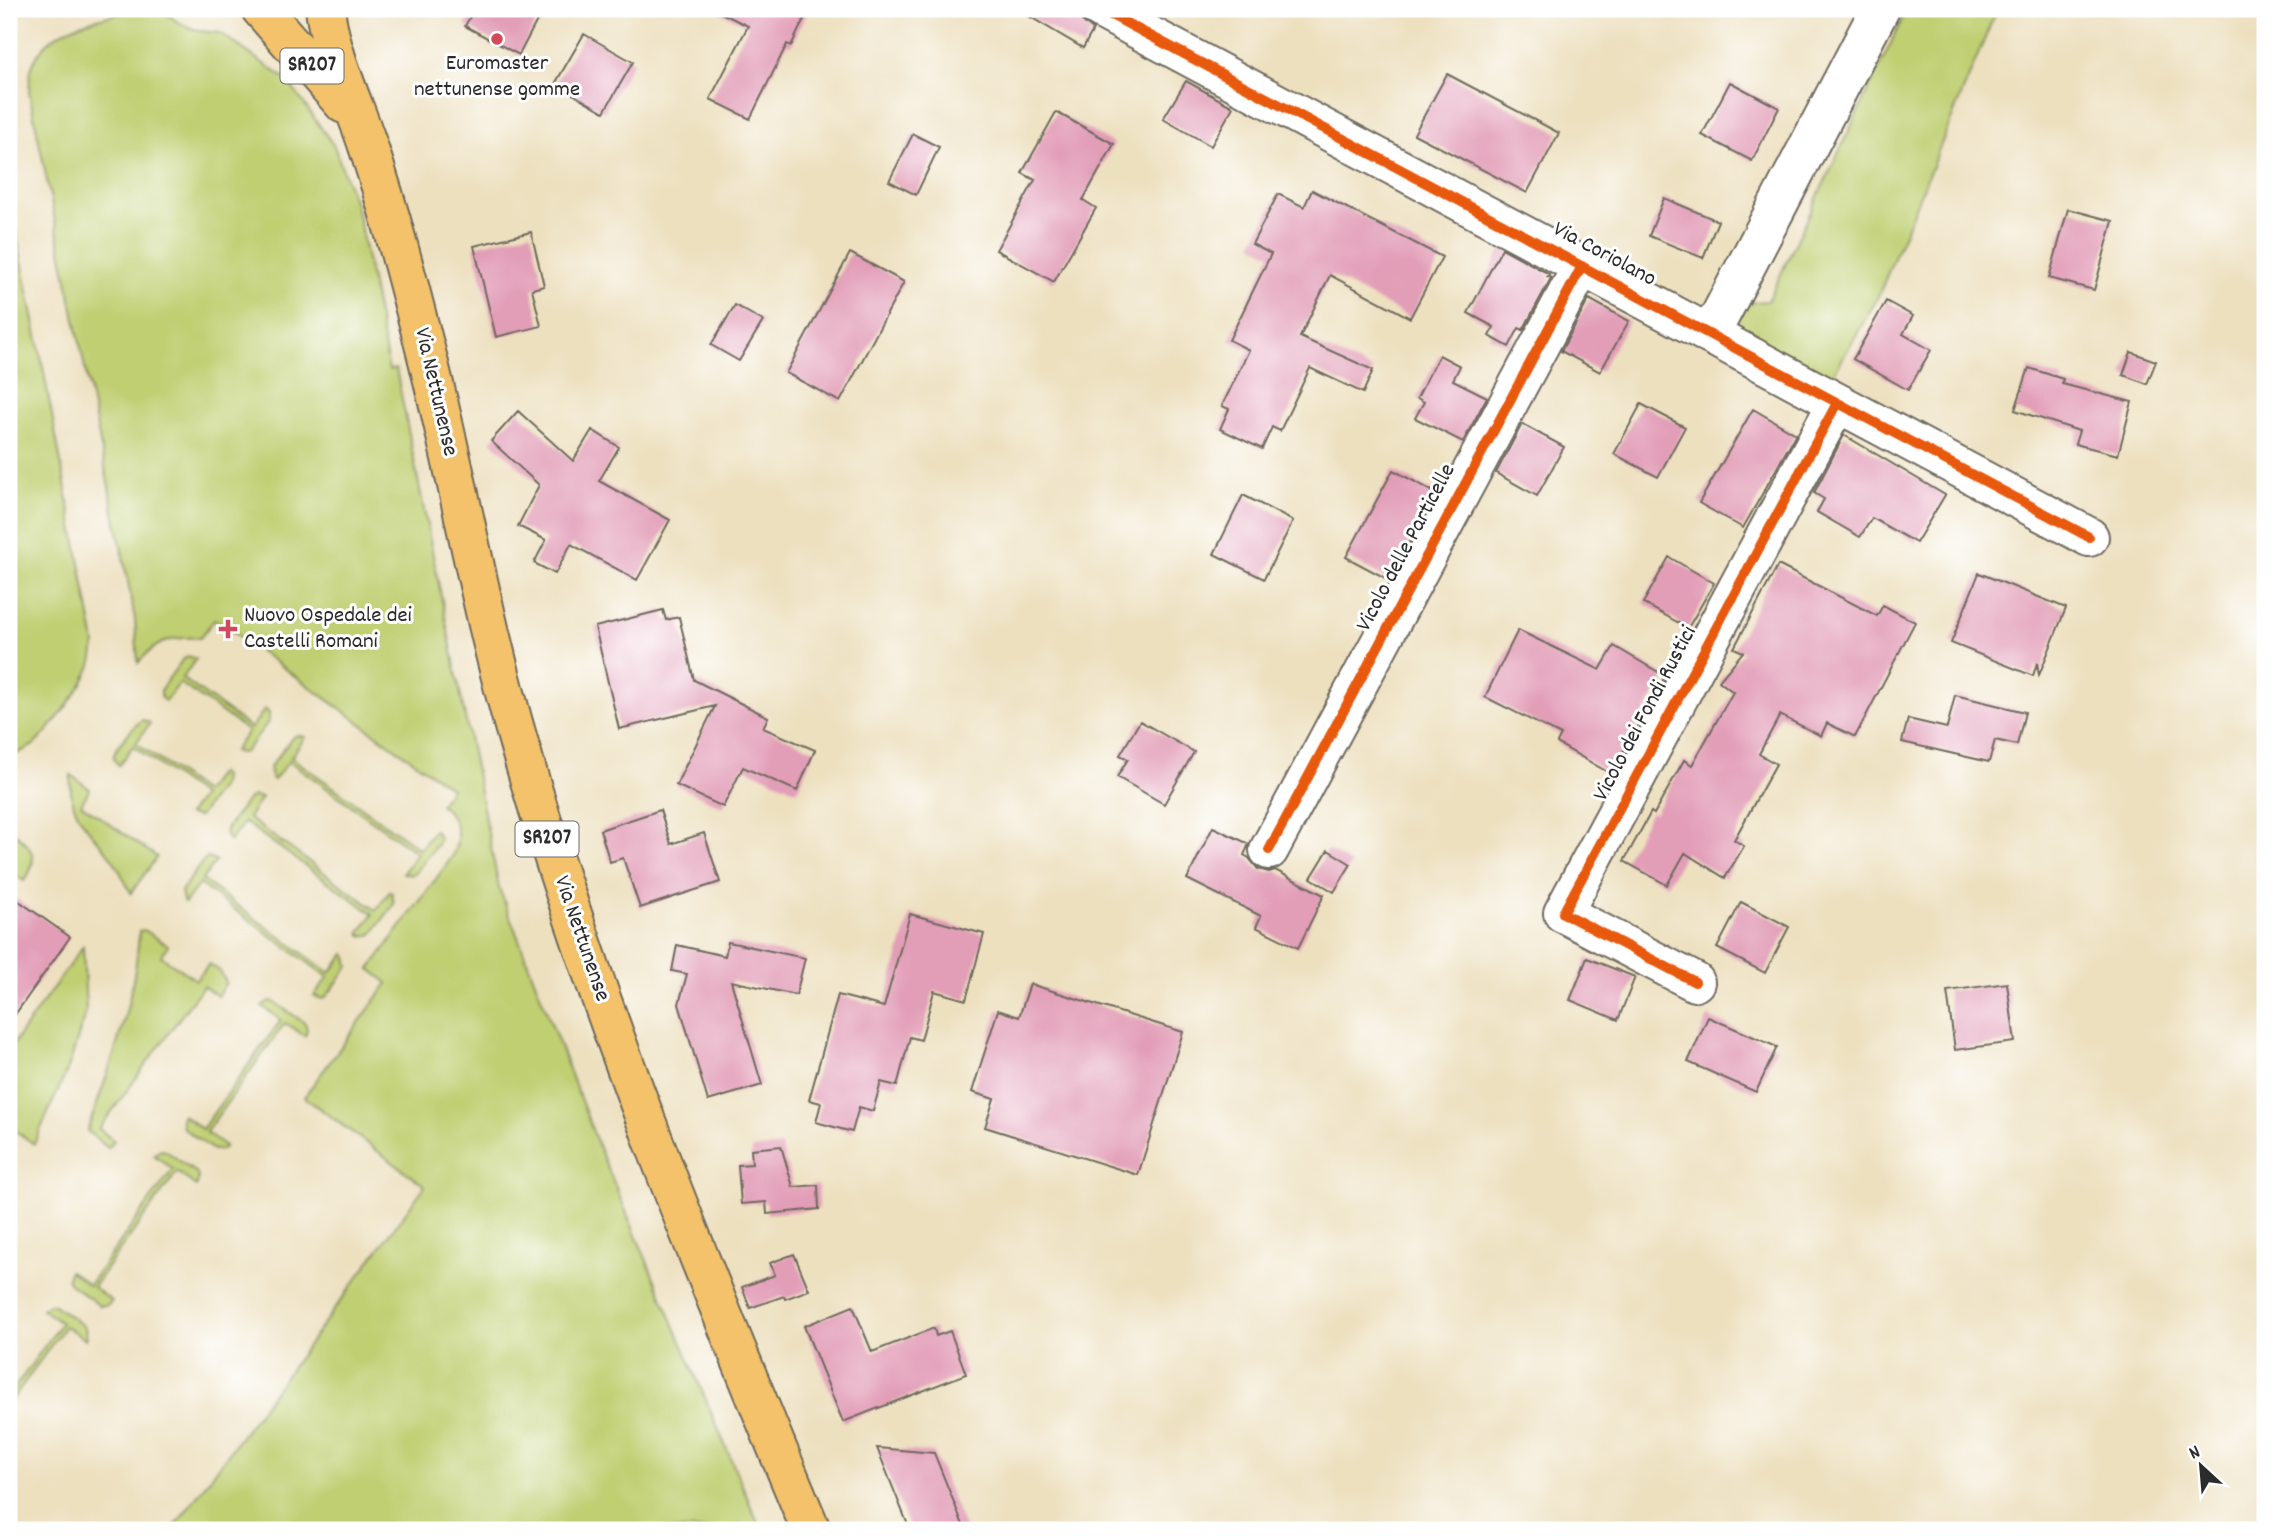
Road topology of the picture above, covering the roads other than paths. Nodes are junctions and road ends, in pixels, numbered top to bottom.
1 (261, 9) edge
2 (325, 9) edge
3 (1100, 9) edge
4 (1880, 9) edge
5 (1148, 20) edge
6 (361, 124) junction
7 (1582, 267) junction
8 (1710, 335) junction
9 (1837, 403) junction
10 (2089, 537) dead end
11 (1269, 850) dead end
12 (1695, 982) dead end
13 (811, 1530) edge

1 - 6 main road, Via Nettunense / SR207
2 - 6 main road, Via Nettunense / SR207
3 - 5 street, Via Coriolano
4 - 8 street
5 - 7 street, Via Coriolano
6 - 13 main road, Via Nettunense / SR207
7 - 8 street, Via Coriolano
7 - 11 street, Vicolo delle Particelle
8 - 9 street, Via Coriolano
9 - 10 street, Via Coriolano
9 - 12 street, Vicolo dei Fondi Rustici

